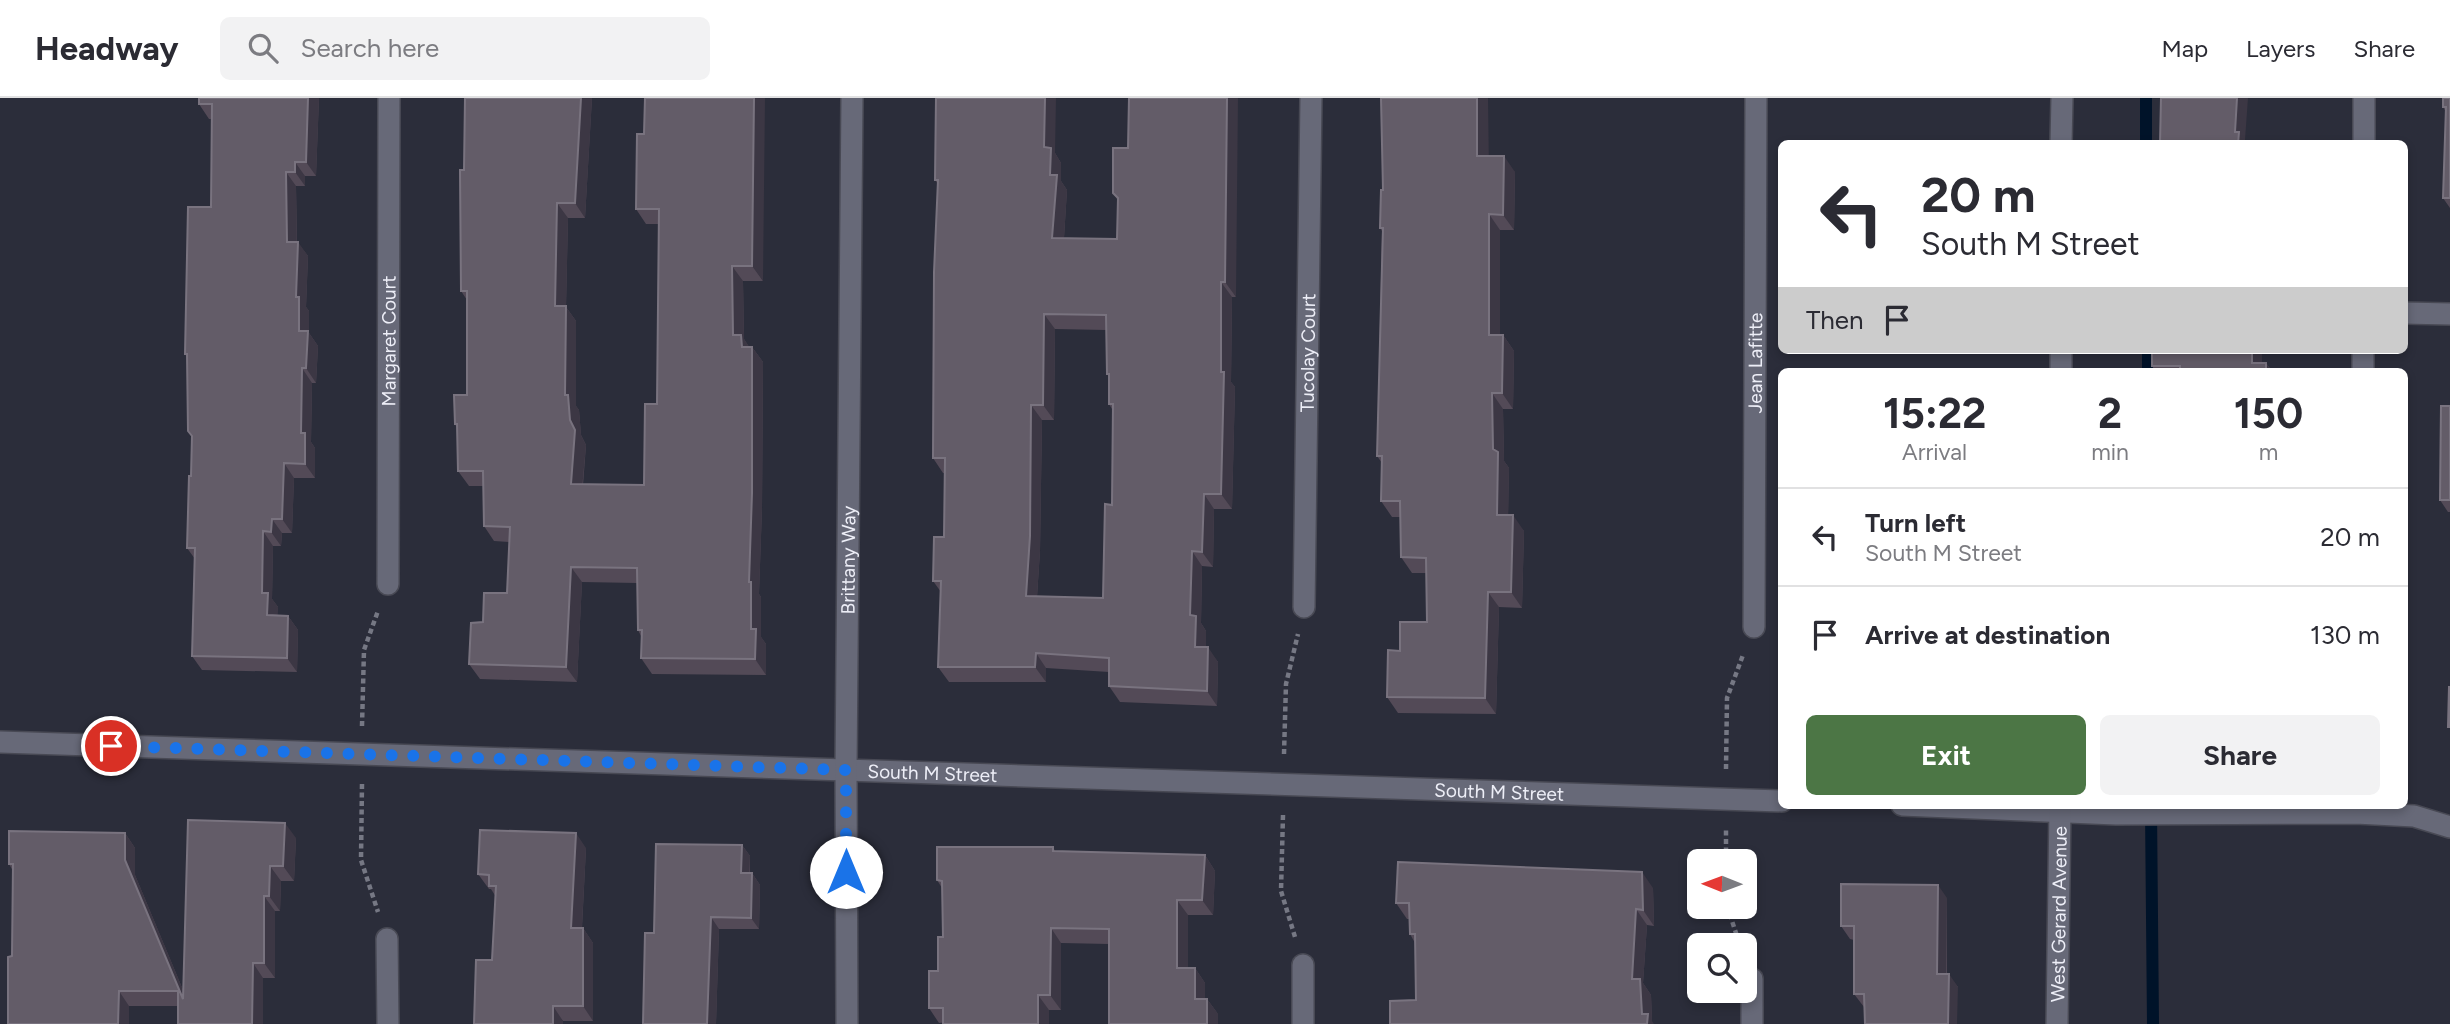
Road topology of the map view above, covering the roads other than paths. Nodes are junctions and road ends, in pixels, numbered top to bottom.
1 (389, 98) edge
2 (852, 98) edge
3 (1311, 98) edge
4 (1756, 98) edge
5 (2062, 98) edge
6 (2364, 98) edge
7 (2062, 140) edge
8 (2364, 140) edge
9 (2408, 313) edge
10 (2450, 314) edge
11 (388, 584) dead end
12 (1304, 607) dead end
13 (1754, 627) road end
14 (0, 742) edge
15 (846, 770) junction
16 (1778, 801) edge
17 (2060, 809) edge
18 (2069, 809) edge
19 (2450, 827) edge
20 (387, 939) dead end
21 (1303, 965) dead end
22 (1752, 1003) edge
23 (388, 1024) edge
24 (847, 1024) edge
25 (1303, 1024) edge
26 (1752, 1024) edge
27 (2057, 1024) edge

1 - 11 street, Margaret Court
2 - 15 street, Brittany Way
3 - 12 street, Tucolay Court
4 - 13 street, Jean Lafitte
5 - 7 street
6 - 8 street
9 - 10 street
14 - 15 street, South M Street
15 - 16 street, South M Street
15 - 24 street, Brittany Way
17 - 27 street, West Gerard Avenue
18 - 19 street
20 - 23 street
21 - 25 street
22 - 26 street

